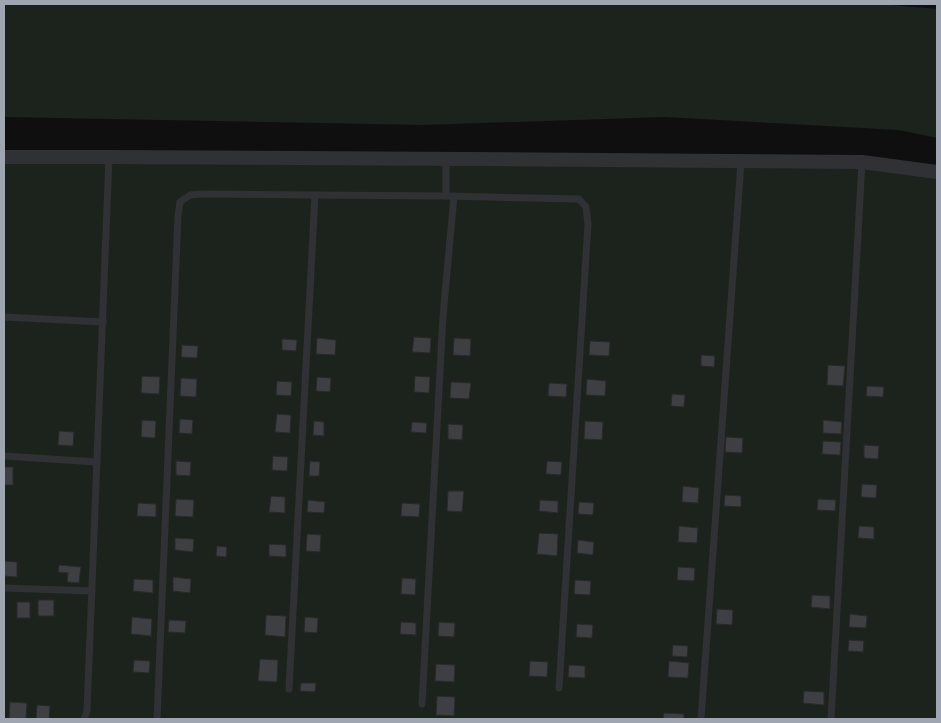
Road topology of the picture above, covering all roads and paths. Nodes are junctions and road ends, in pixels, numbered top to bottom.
1 (109, 157) junction
2 (4, 158) edge
3 (446, 159) junction
4 (741, 162) junction
5 (862, 162) junction
6 (937, 172) edge
7 (315, 195) junction
8 (450, 196) junction
9 (4, 317) edge
10 (103, 322) junction
11 (4, 456) edge
12 (98, 462) junction
13 (4, 588) edge
14 (92, 591) junction
15 (559, 688) dead end
16 (289, 689) dead end
17 (422, 704) dead end
18 (84, 719) edge
19 (157, 719) edge
20 (701, 719) edge
21 (831, 719) edge

1 - 2 street
1 - 3 street
1 - 10 lane
3 - 4 street
3 - 8 lane
4 - 5 street
4 - 20 lane
5 - 6 street
5 - 21 lane
7 - 8 lane
7 - 16 lane
7 - 19 lane
8 - 15 lane
8 - 17 lane
9 - 10 lane
10 - 12 lane
11 - 12 lane
12 - 14 lane
13 - 14 lane
14 - 18 lane

